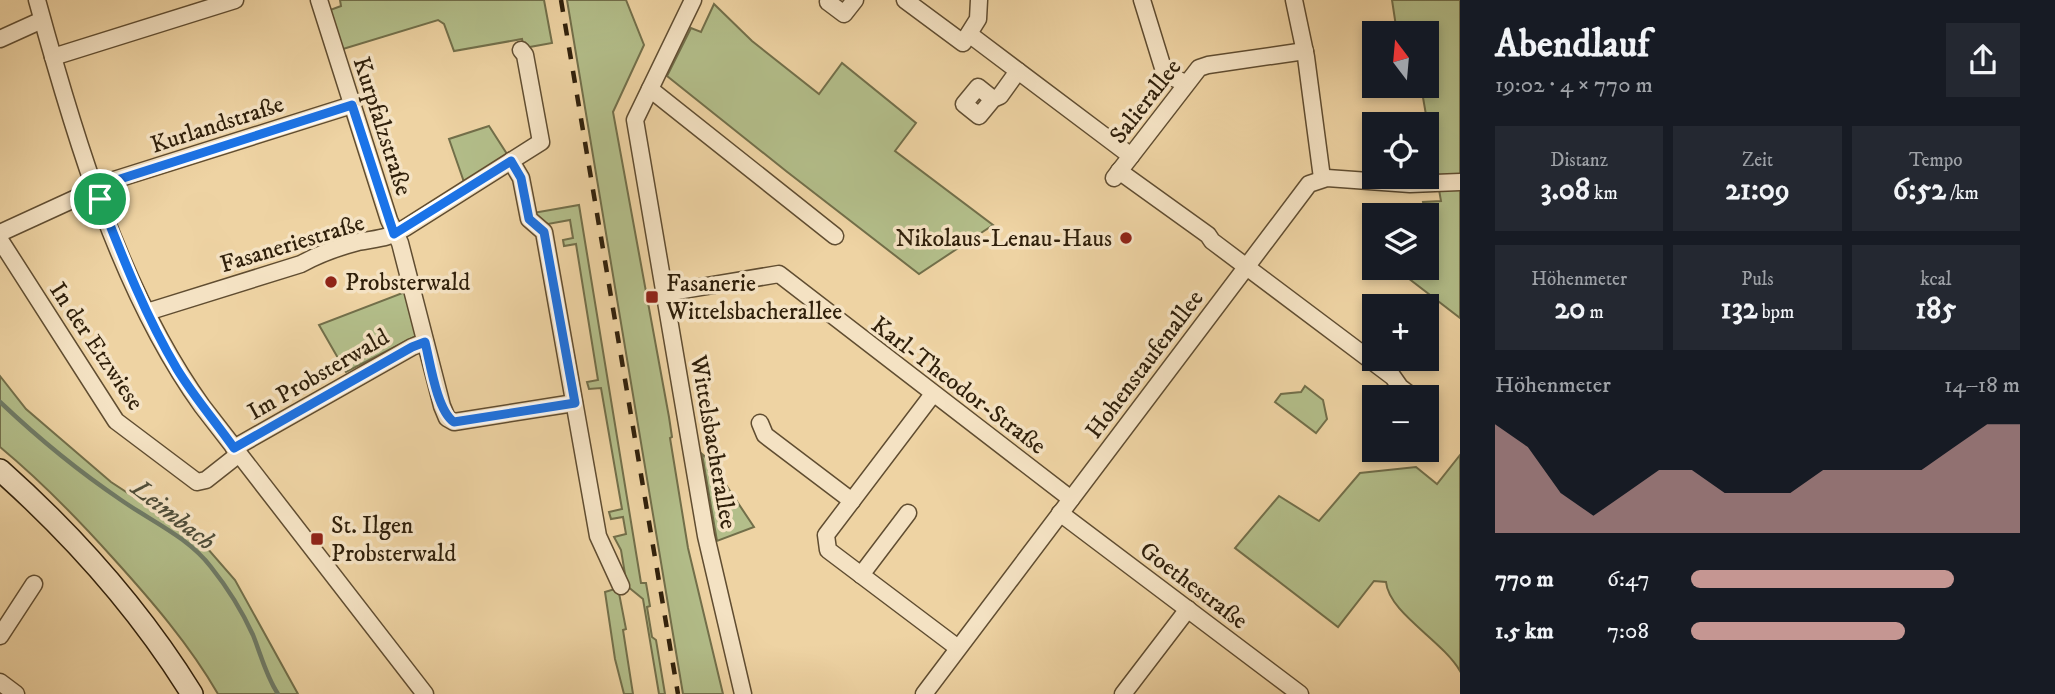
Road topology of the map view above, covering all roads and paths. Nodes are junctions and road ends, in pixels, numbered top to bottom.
1 (37, 0) edge
2 (235, 0) edge
3 (319, 0) edge
4 (693, 0) edge
5 (830, 0) edge
6 (855, 0) edge
7 (905, 0) edge
8 (979, 0) edge
9 (1142, 0) edge
10 (1294, 0) edge
11 (42, 20) junction
12 (969, 34) junction
13 (0, 39) edge
14 (521, 50) dead end
15 (1305, 51) junction
16 (53, 57) junction
17 (1018, 71) junction
18 (1186, 83) junction
19 (650, 89) junction
20 (993, 99) dead end
21 (352, 105) junction
22 (1131, 156) junction
23 (511, 161) junction
24 (1322, 178) junction
25 (1460, 182) edge
26 (96, 188) junction
27 (0, 233) edge
28 (394, 234) junction
29 (835, 236) dead end
30 (0, 240) edge
31 (1246, 266) junction
32 (665, 293) junction
33 (147, 312) junction
34 (425, 342) junction
35 (1397, 385) edge
36 (933, 394) junction
37 (575, 403) junction
38 (760, 423) dead end
39 (236, 451) junction
40 (0, 470) edge
41 (1071, 499) junction
42 (852, 501) junction
43 (908, 513) dead end
44 (1060, 513) junction
45 (861, 575) junction
46 (34, 584) dead end
47 (621, 586) dead end
48 (1188, 609) junction
49 (0, 636) edge
50 (958, 648) junction
51 (0, 682) edge
52 (16, 694) edge
53 (192, 694) edge
54 (425, 694) edge
55 (743, 694) edge
56 (924, 694) edge
57 (1123, 694) edge
58 (1300, 694) edge

1 - 11 street
2 - 16 street
3 - 21 street, Kurpfalzstraße
4 - 19 street, Wittelsbacherallee
5 - 6 street
7 - 12 street
8 - 12 street
9 - 18 street
10 - 15 street
11 - 13 street
11 - 16 street
12 - 17 street
14 - 23 street, Fasaneriestraße
15 - 18 street, Salierallee
15 - 24 street
16 - 26 street
17 - 20 street
17 - 22 street
18 - 22 street, Salierallee
19 - 29 street
19 - 32 street, Wittelsbacherallee
21 - 26 street, Kurlandstraße
21 - 28 street, Kurpfalzstraße
22 - 31 street, Salierallee
23 - 28 street, Fasaneriestraße
23 - 37 street
24 - 25 street
24 - 31 street, Hohenstaufenallee
26 - 27 street, Kurlandstraße
26 - 33 street
28 - 33 street, Fasaneriestraße
28 - 34 street, Kurpfalzstraße
30 - 39 street, In der Etzwiese
31 - 35 street
31 - 41 street, Hohenstaufenallee
32 - 36 street, Karl-Theodor-Straße
32 - 55 street, Wittelsbacherallee
33 - 39 street
34 - 37 street, Kurpfalzstraße
34 - 39 street, Im Probsterwald
36 - 41 street, Karl-Theodor-Straße
36 - 42 street
37 - 47 street
38 - 42 street
39 - 54 street
40 - 53 main road
41 - 44 street, Hohenstaufenallee
42 - 45 street
43 - 45 street
44 - 48 street, Goethestraße
44 - 50 street, Hohenstaufenallee
45 - 50 street
46 - 49 street
48 - 57 street
48 - 58 street, Goethestraße
50 - 56 street, Hohenstaufenallee
51 - 52 street

